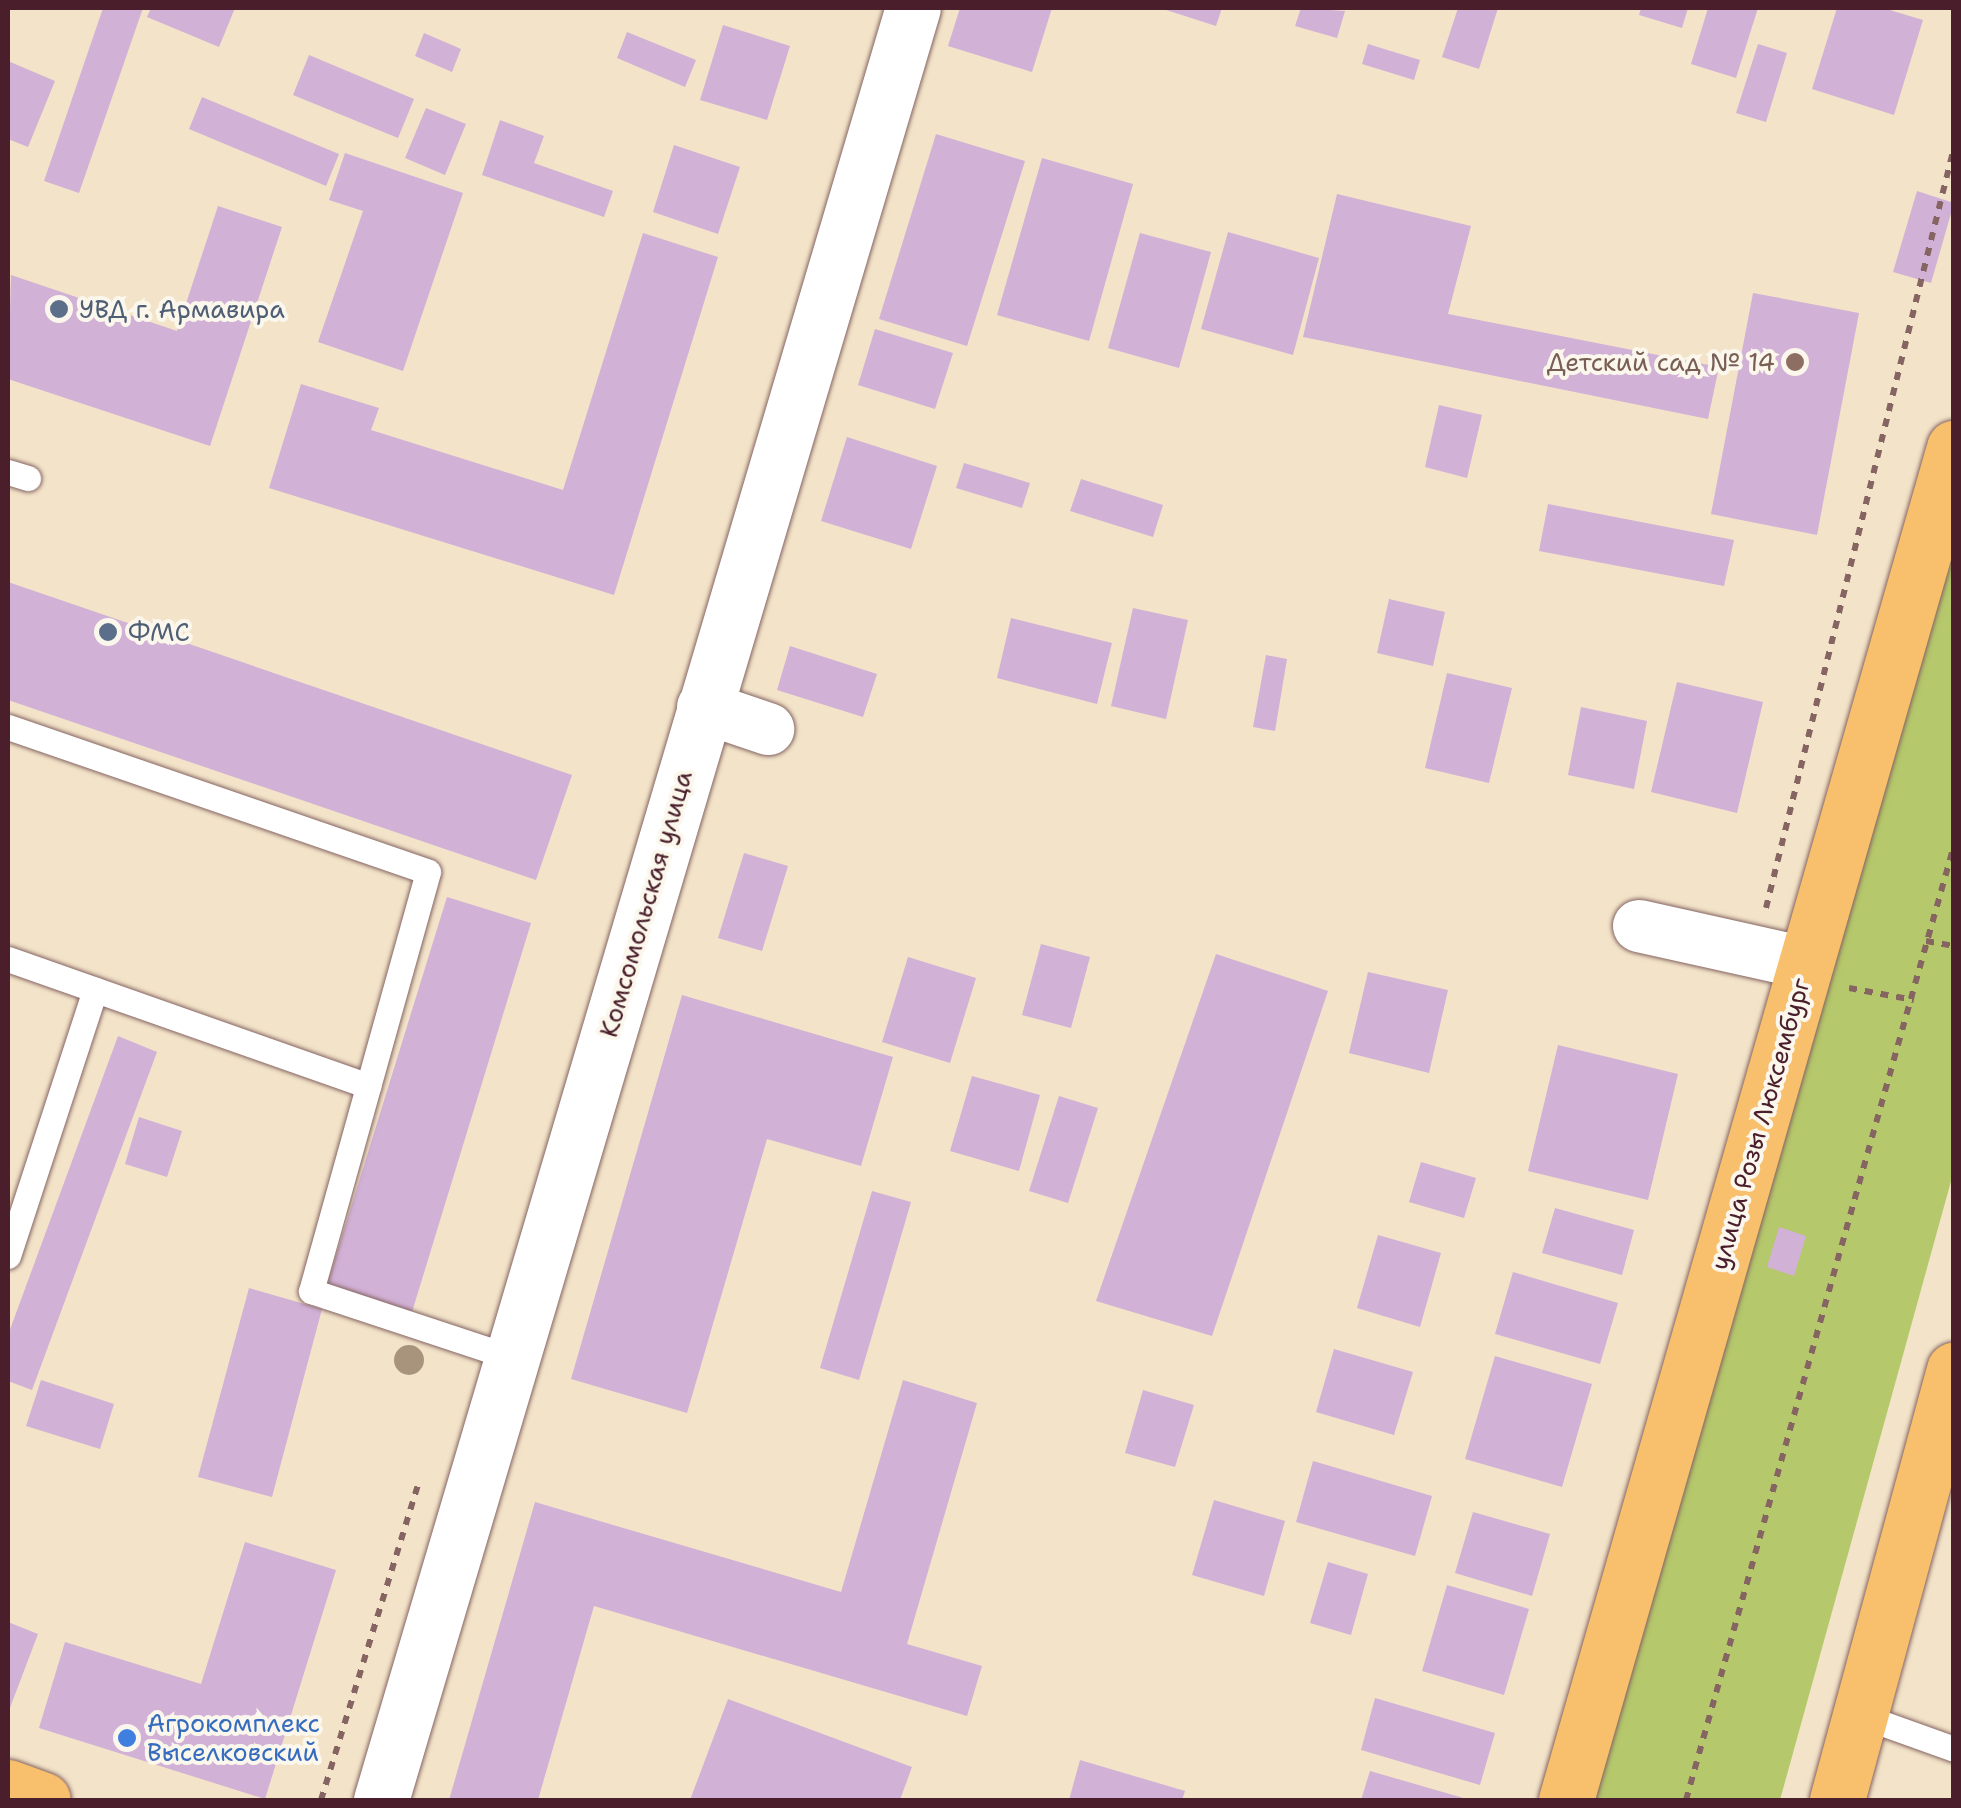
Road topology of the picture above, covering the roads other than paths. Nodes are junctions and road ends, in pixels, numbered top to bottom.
1 (913, 8) edge
2 (1954, 448) edge
3 (703, 707) junction
4 (8, 727) edge
5 (768, 729) dead end
6 (1639, 926) dead end
7 (8, 959) edge
8 (1822, 974) junction
9 (95, 990) junction
10 (368, 1086) junction
11 (8, 1256) edge
12 (513, 1358) junction
13 (1954, 1370) edge
14 (1862, 1716) junction
15 (1954, 1749) edge
16 (8, 1787) edge
17 (42, 1800) edge
18 (381, 1800) edge
19 (1566, 1800) edge
20 (1836, 1800) edge

1 - 3 street, Комсомольская улица
2 - 8 main road, улица Розы Люксембург
3 - 5 street
3 - 12 street, Комсомольская улица
4 - 10 lane
6 - 8 street
7 - 9 lane
8 - 19 main road, улица Розы Люксембург
9 - 10 lane
9 - 11 lane
10 - 12 lane
12 - 18 street, Комсомольская улица
13 - 14 main road
14 - 15 lane
14 - 20 main road
16 - 17 main road

